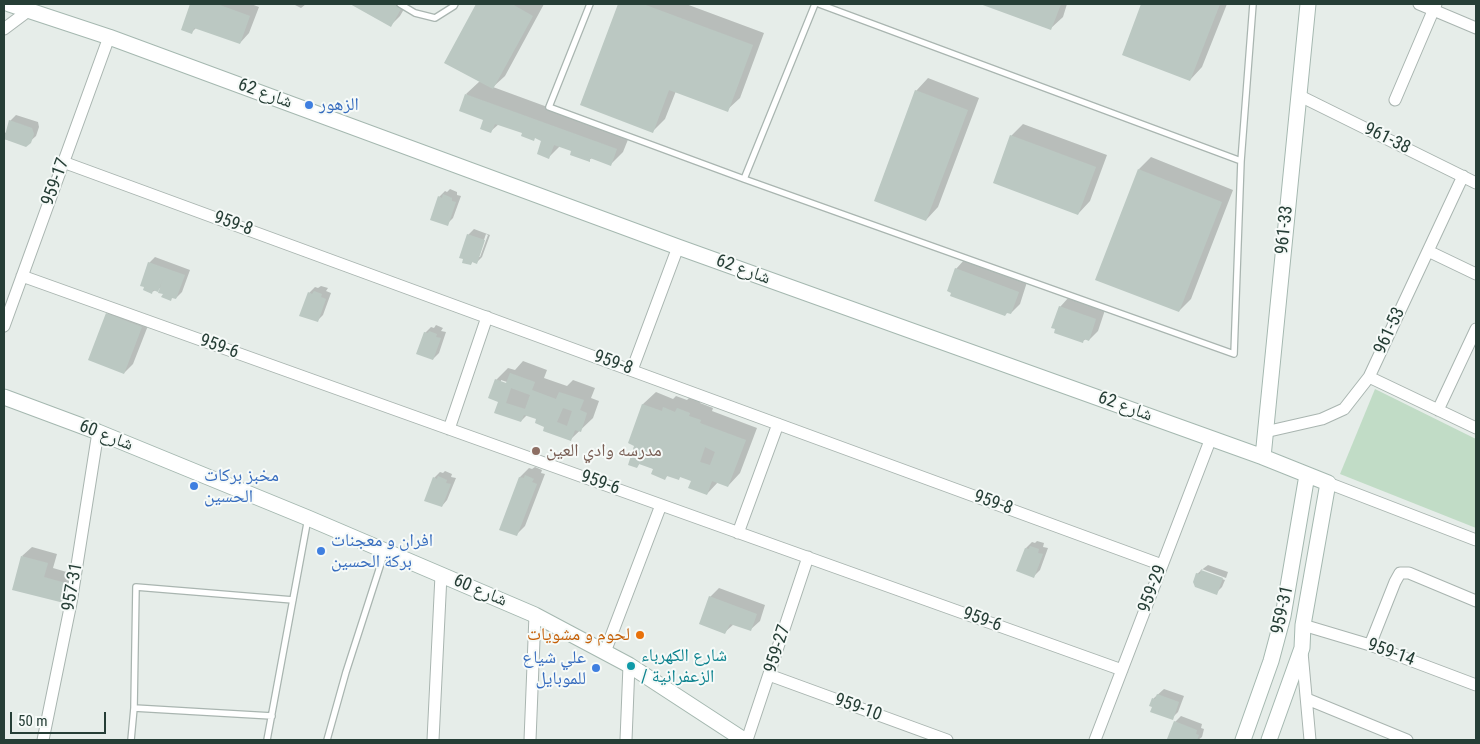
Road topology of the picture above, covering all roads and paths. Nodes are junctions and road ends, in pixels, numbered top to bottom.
1 (9, 4) edge
2 (400, 4) edge
3 (455, 4) edge
4 (590, 4) edge
5 (817, 4) edge
6 (1253, 4) edge
7 (1308, 4) edge
8 (1419, 4) edge
9 (1434, 7) edge
10 (28, 10) junction
11 (1476, 28) edge
12 (4, 29) edge
13 (109, 37) junction
14 (1298, 95) junction
15 (1395, 100) dead end
16 (1241, 161) junction
17 (64, 162) junction
18 (1463, 176) junction
19 (744, 179) junction
20 (1476, 183) edge
21 (678, 247) junction
22 (1428, 251) junction
23 (1476, 274) edge
24 (22, 276) junction
25 (487, 317) junction
26 (4, 326) edge
27 (1476, 329) edge
28 (632, 370) junction
29 (1369, 377) junction
30 (4, 398) edge
31 (1438, 410) junction
32 (778, 424) junction
33 (1476, 428) edge
34 (449, 429) junction
35 (98, 432) junction
36 (1265, 432) junction
37 (1211, 438) junction
38 (1263, 456) junction
39 (1307, 475) junction
40 (1328, 483) junction
41 (660, 505) junction
42 (308, 518) junction
43 (738, 532) junction
44 (1476, 540) edge
45 (385, 551) junction
46 (808, 558) junction
47 (1162, 565) junction
48 (441, 575) junction
49 (293, 600) junction
50 (1476, 601) edge
51 (535, 615) junction
52 (1304, 625) junction
53 (1370, 645) junction
54 (1302, 648) junction
55 (605, 652) junction
56 (629, 665) junction
57 (1122, 670) junction
58 (769, 675) junction
59 (1476, 685) edge
60 (1306, 700) junction
61 (134, 708) junction
62 (272, 716) junction
63 (43, 740) edge
64 (131, 740) edge
65 (267, 740) edge
66 (327, 740) edge
67 (433, 740) edge
68 (530, 740) edge
69 (626, 740) edge
70 (746, 740) edge
71 (947, 740) edge
72 (1095, 740) edge
73 (1243, 740) edge
74 (1269, 740) edge
75 (1310, 740) edge
76 (1407, 740) edge

1 - 10 street, شارع 62
2 - 3 lane
4 - 19 lane
5 - 16 lane
5 - 19 lane
6 - 16 lane
7 - 14 street, 961-33
8 - 9 street
9 - 11 street
9 - 15 street
10 - 12 street
10 - 13 street, شارع 62
13 - 17 street, 959-17
13 - 21 street, شارع 62
14 - 18 street, 961-38
14 - 36 street, 961-33
16 - 19 lane
17 - 24 street, 959-17
17 - 25 street, 959-8
18 - 20 street, 961-38
18 - 22 street, 961-53
21 - 28 street
21 - 37 street, شارع 62
22 - 23 street
22 - 29 street, 961-53
24 - 26 street, 959-17
24 - 34 street, 959-6
25 - 28 street, 959-8
25 - 34 street
27 - 31 street
28 - 32 street, 959-8
29 - 31 street
29 - 36 street, 961-53
30 - 35 street, شارع 60
31 - 33 street
32 - 43 street
32 - 47 street, 959-8
34 - 41 street, 959-6
35 - 42 street, شارع 60
35 - 63 street, 957-31
36 - 38 street, 961-33
37 - 38 street, شارع 62
37 - 47 street, 959-29
38 - 39 street, شارع 62
39 - 40 street, شارع 62
39 - 73 street, 959-31
40 - 44 street, شارع 62
40 - 52 street, 959-31
41 - 43 street, 959-6
41 - 55 street
42 - 45 street, شارع 60
42 - 49 lane
43 - 46 street, 959-6
45 - 48 street, شارع 60
45 - 66 lane
46 - 57 street, 959-6
46 - 58 street, 959-27
47 - 57 street, 959-29
48 - 51 street, شارع 60
48 - 67 street
49 - 61 lane
49 - 62 lane
50 - 53 street
51 - 55 street, شارع 60
51 - 68 street
52 - 53 street, 959-14
52 - 54 street, 959-31
53 - 59 street, 959-14
54 - 60 street
54 - 74 street, 959-31
55 - 56 street, شارع 60
56 - 69 street
56 - 70 street, شارع 60
57 - 72 street, 959-29
58 - 70 street, 959-27
58 - 71 street, 959-10
60 - 75 street
60 - 76 street
61 - 62 lane
61 - 64 lane
62 - 65 lane

